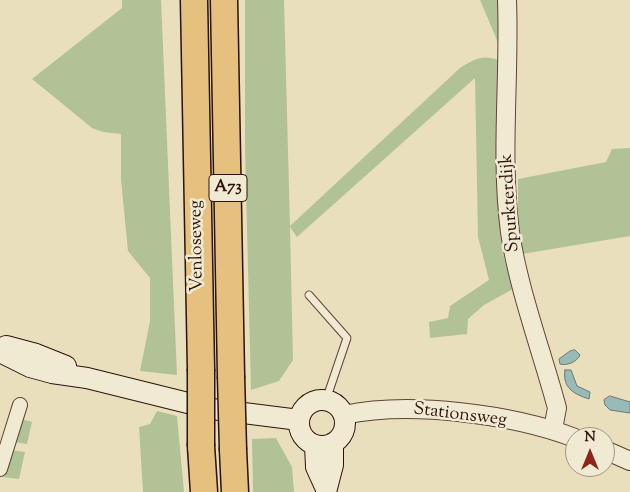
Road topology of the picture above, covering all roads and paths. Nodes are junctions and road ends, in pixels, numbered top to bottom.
1 (194, 0) edge
2 (224, 0) edge
3 (506, 0) edge
4 (309, 295) dead end
5 (0, 345) edge
6 (0, 352) edge
7 (88, 378) junction
8 (326, 400) junction
9 (20, 405) dead end
10 (344, 415) junction
11 (299, 420) junction
12 (553, 429) junction
13 (565, 434) edge
14 (324, 444) junction
15 (615, 454) edge
16 (630, 461) edge
17 (0, 468) edge
18 (326, 491) edge
19 (204, 492) edge
20 (236, 492) edge

1 - 19 highway, Venloseweg / A73, bridge
2 - 20 highway, Venloseweg / A73, bridge
3 - 12 street, Spurkterdijk
4 - 8 lane
5 - 7 main road
6 - 7 main road
7 - 11 main road
8 - 10 main road
8 - 11 main road
9 - 17 street
10 - 12 street, Stationsweg
10 - 14 main road
11 - 14 main road
12 - 13 street, Stationsweg
14 - 18 main road
15 - 16 street

